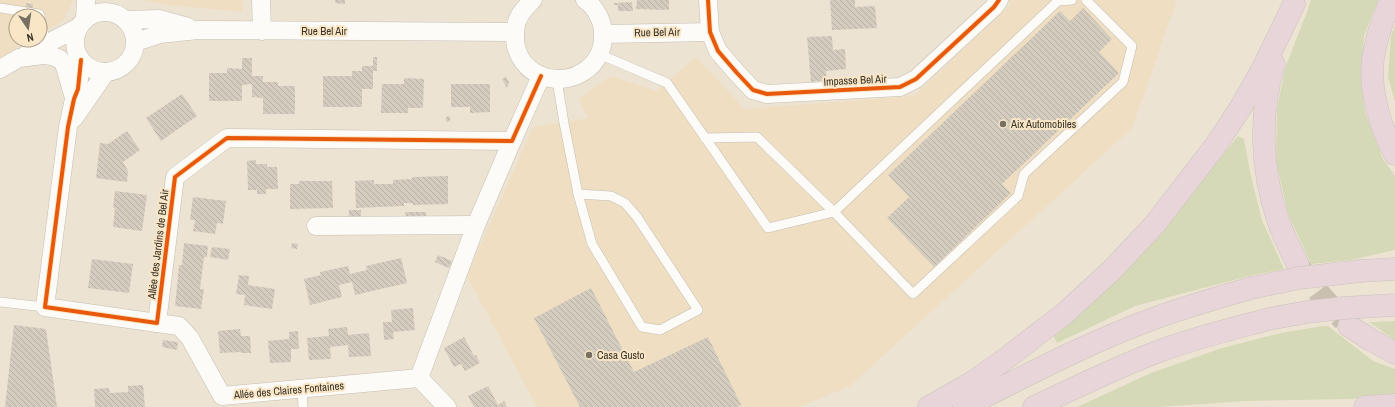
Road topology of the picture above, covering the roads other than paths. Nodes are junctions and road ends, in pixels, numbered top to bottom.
1 (86, 0) edge
2 (261, 0) edge
3 (533, 0) edge
4 (585, 0) edge
5 (708, 0) edge
6 (999, 0) edge
7 (1072, 0) edge
8 (1086, 0) edge
9 (1391, 0) edge
10 (1295, 2) edge
11 (117, 11) edge
12 (82, 23) junction
13 (198, 30) junction
14 (262, 31) junction
15 (515, 32) junction
16 (710, 32) junction
17 (604, 34) junction
18 (136, 42) junction
19 (48, 43) edge
20 (38, 48) edge
21 (599, 54) junction
22 (19, 58) junction
23 (81, 60) junction
24 (0, 69) edge
25 (106, 72) junction
26 (549, 78) junction
27 (74, 99) junction
28 (68, 127) junction
29 (705, 138) junction
30 (512, 141) junction
31 (1395, 154) edge
32 (578, 194) junction
33 (834, 212) junction
34 (476, 225) junction
35 (316, 226) dead end
36 (1298, 265) tunnel mouth
37 (1395, 269) edge
38 (0, 302) edge
39 (1395, 305) edge
40 (45, 307) junction
41 (158, 323) junction
42 (1349, 326) tunnel mouth
43 (1395, 353) edge
44 (419, 378) junction
45 (302, 389) junction
46 (1395, 405) edge
47 (303, 407) edge
48 (447, 407) edge
49 (929, 407) edge
50 (964, 407) edge
51 (1034, 407) edge
52 (1365, 407) edge

1 - 12 street
2 - 14 street
3 - 15 street
4 - 17 street
5 - 16 street
6 - 16 street, Impasse Bel Air
7 - 33 lane
8 - 33 lane
9 - 31 highway
10 - 36 highway
10 - 49 highway
11 - 12 street
11 - 13 street
11 - 18 street
12 - 19 street
12 - 23 street
13 - 14 street, Rue Bel Air
13 - 18 street, Rue Bel Air
14 - 15 street, Rue Bel Air
15 - 26 street
16 - 17 street, Rue Bel Air
17 - 21 street
18 - 25 street
20 - 22 street
21 - 26 street
21 - 29 lane
22 - 24 street
22 - 27 street
23 - 25 street
23 - 27 street
25 - 28 street
26 - 30 street
26 - 32 lane
27 - 28 street
28 - 40 street
29 - 33 lane
29 - 33 lane
30 - 34 street
30 - 41 street, Allée des Jardins de Bel Air
32 - 32 lane
34 - 35 street
34 - 44 street
37 - 50 highway, bridge
38 - 40 lane
39 - 51 highway, bridge
40 - 41 street
41 - 45 street, Allée des Claires Fontaines
42 - 43 highway
44 - 45 street, Allée des Claires Fontaines
44 - 48 street
45 - 47 lane
46 - 52 highway

